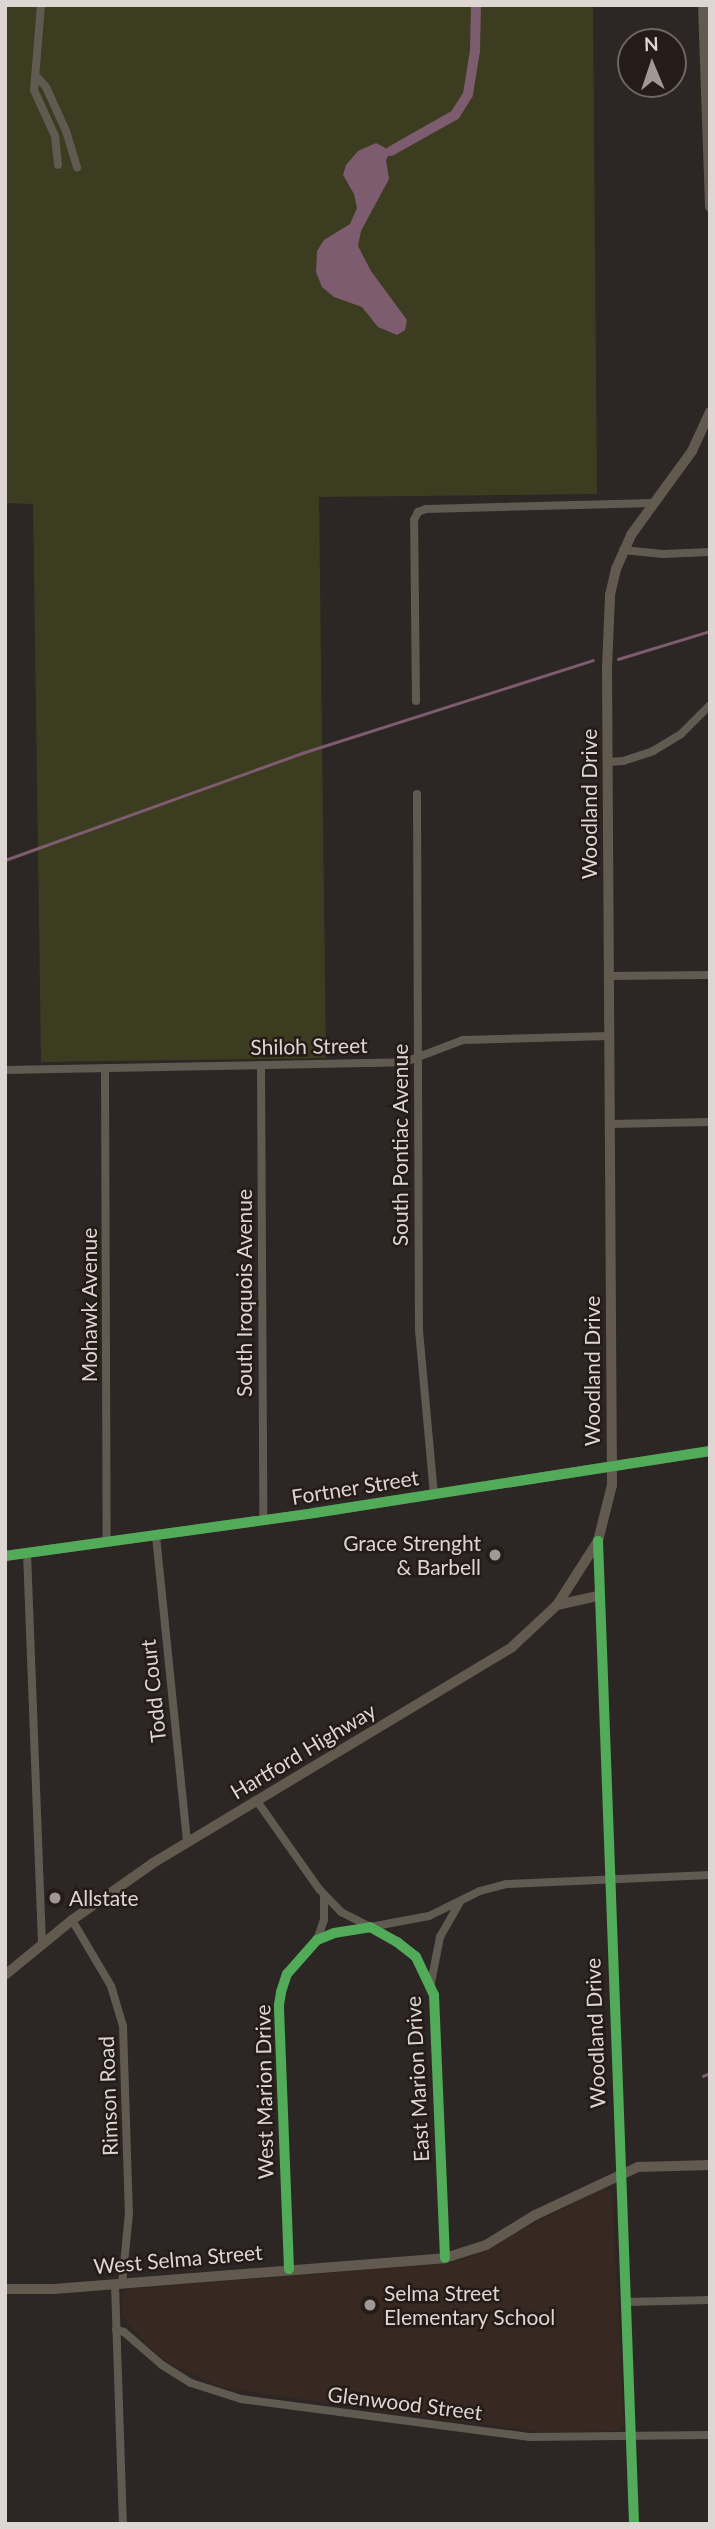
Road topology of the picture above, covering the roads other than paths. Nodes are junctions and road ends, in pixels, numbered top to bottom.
1 (41, 5) edge
2 (705, 10) edge
3 (37, 77) junction
4 (58, 166) dead end
5 (77, 167) dead end
6 (710, 197) edge
7 (710, 208) edge
8 (710, 412) edge
9 (653, 503) junction
10 (624, 550) junction
11 (710, 552) edge
12 (416, 701) dead end
13 (710, 705) edge
14 (608, 762) junction
15 (417, 794) dead end
16 (710, 975) edge
17 (608, 976) junction
18 (609, 1036) junction
19 (417, 1058) junction
20 (261, 1065) junction
21 (105, 1068) junction
22 (5, 1070) edge
23 (710, 1122) edge
24 (610, 1124) junction
25 (710, 1451) edge
26 (612, 1466) junction
27 (434, 1494) junction
28 (263, 1521) junction
29 (156, 1536) junction
30 (598, 1541) junction
31 (107, 1542) junction
32 (27, 1553) junction
33 (5, 1556) edge
34 (598, 1596) junction
35 (556, 1605) junction
36 (257, 1801) junction
37 (187, 1842) junction
38 (710, 1875) edge
39 (608, 1880) junction
40 (324, 1895) junction
41 (460, 1902) junction
42 (72, 1920) junction
43 (370, 1927) junction
44 (317, 1940) junction
45 (42, 1944) junction
46 (5, 1975) edge
47 (431, 1983) junction
48 (710, 2165) edge
49 (620, 2175) junction
50 (445, 2258) junction
51 (289, 2269) junction
52 (118, 2284) junction
53 (5, 2289) edge
54 (710, 2300) edge
55 (625, 2302) junction
56 (116, 2330) junction
57 (710, 2435) edge
58 (631, 2437) junction
59 (123, 2524) edge
60 (634, 2524) edge

1 - 3 street
2 - 6 main road
3 - 4 street
3 - 5 street
6 - 7 main road
8 - 9 main road, Woodland Drive
9 - 10 main road, Woodland Drive
9 - 12 street
10 - 11 street
10 - 14 main road, Woodland Drive
13 - 14 street
14 - 17 main road, Woodland Drive
15 - 19 street, South Pontiac Avenue
16 - 17 street
17 - 18 main road, Woodland Drive
18 - 19 street, Shiloh Street
18 - 24 main road, Woodland Drive
19 - 20 street, Shiloh Street
19 - 27 street, South Pontiac Avenue
20 - 21 street, Shiloh Street
20 - 28 street, South Iroquois Avenue
21 - 22 street, Shiloh Street
21 - 31 street, Mohawk Avenue
23 - 24 street
24 - 26 main road, Woodland Drive
25 - 26 main road, Fortner Street
26 - 27 main road, Fortner Street
26 - 30 main road, Woodland Drive
27 - 28 main road, Fortner Street
28 - 29 main road, Fortner Street
29 - 31 main road, Fortner Street
29 - 37 street, Todd Court
30 - 34 street, Woodland Drive
30 - 35 main road, Hartford Highway
31 - 32 main road, Fortner Street
32 - 33 main road, Fortner Street
32 - 45 street
34 - 35 main road
34 - 39 street, Woodland Drive
35 - 36 main road, Hartford Highway
36 - 37 main road, Hartford Highway
36 - 40 street, East Marion Drive
37 - 42 main road, Hartford Highway
38 - 39 street
39 - 41 street
39 - 49 street, Woodland Drive
40 - 43 street, East Marion Drive
40 - 44 street
41 - 43 street
41 - 47 street
42 - 45 main road, Hartford Highway
42 - 52 street, Rimson Road
43 - 44 street
43 - 47 street, East Marion Drive
44 - 51 street, West Marion Drive
45 - 46 main road, Hartford Highway
47 - 50 street, East Marion Drive
48 - 49 main road, West Selma Street
49 - 50 main road, West Selma Street
49 - 55 street, Woodland Drive
50 - 51 main road, West Selma Street
51 - 52 main road, West Selma Street
52 - 53 main road, West Selma Street
52 - 56 street, Rimson Road
54 - 55 street
55 - 58 street, Woodland Drive
56 - 58 street, Glenwood Street
56 - 59 street, Rimson Road
57 - 58 street, Glenwood Street
58 - 60 street, Woodland Drive

